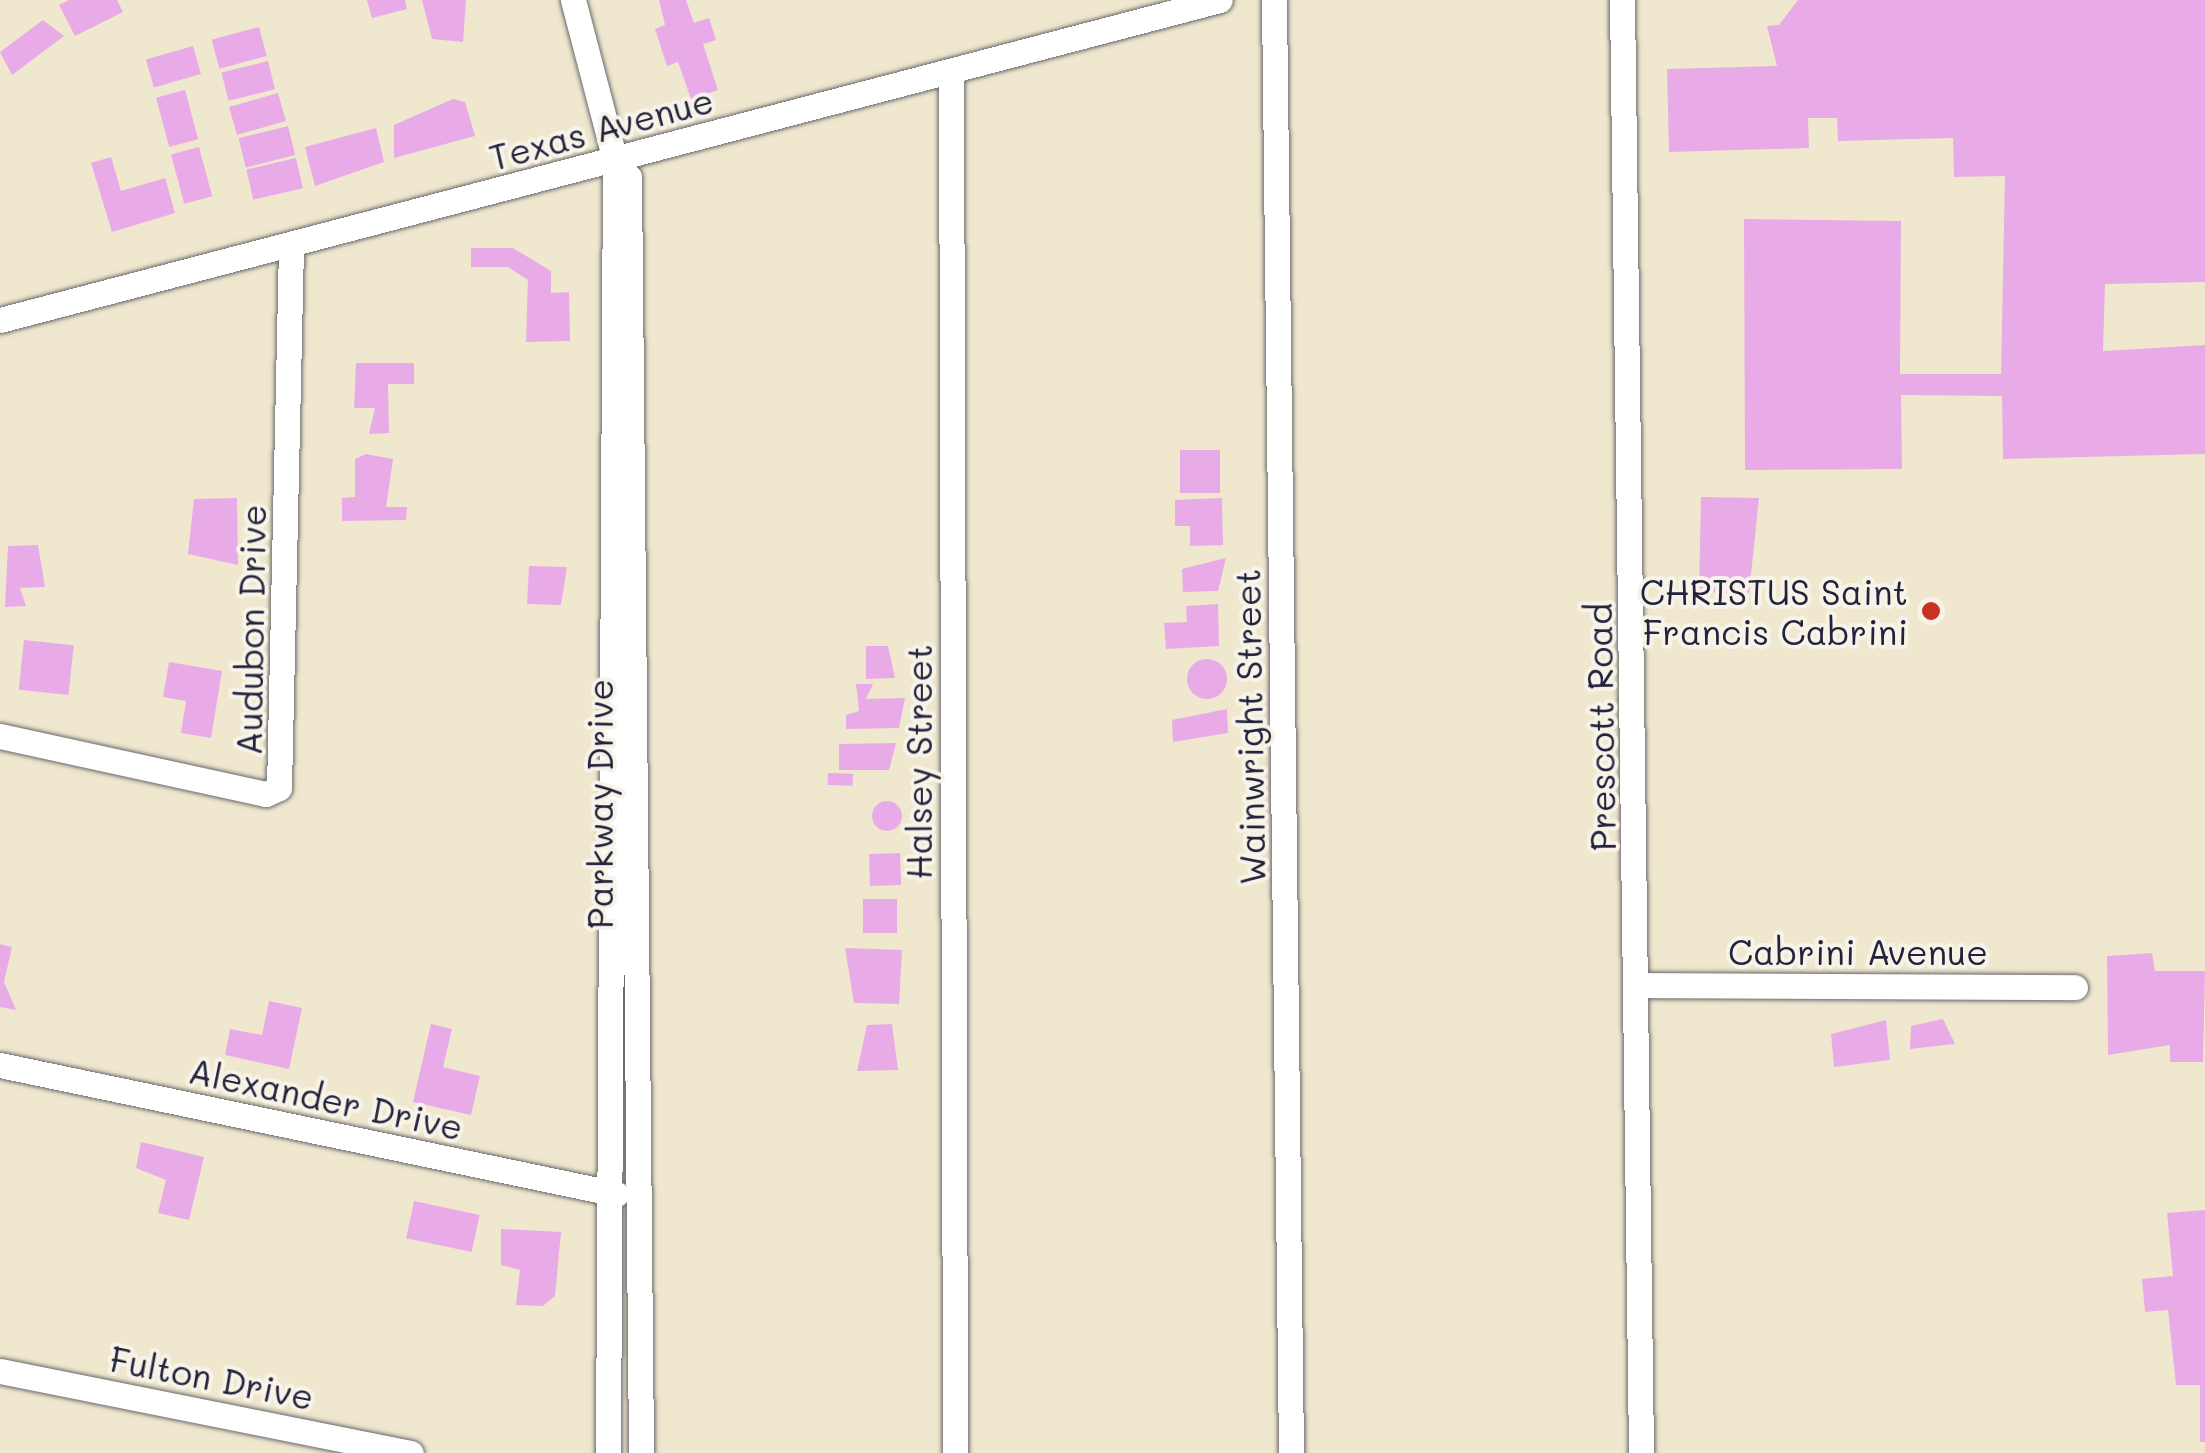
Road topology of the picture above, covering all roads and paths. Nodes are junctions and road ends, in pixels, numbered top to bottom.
1 (573, 0) edge
2 (1220, 0) edge
3 (1274, 0) edge
4 (1622, 0) edge
5 (1131, 11) edge
6 (951, 71) junction
7 (615, 160) junction
8 (291, 246) junction
9 (0, 320) edge
10 (0, 736) edge
11 (1640, 984) junction
12 (2075, 987) dead end
13 (0, 1065) edge
14 (604, 1192) junction
15 (637, 1198) junction
16 (0, 1370) edge
17 (411, 1453) edge
18 (608, 1453) edge
19 (641, 1453) edge
20 (955, 1453) edge
21 (1291, 1453) edge
22 (1640, 1453) edge

1 - 7 street, Parkway Drive
2 - 5 street, Texas Avenue
3 - 21 street, Wainwright Street
4 - 11 street, Prescott Road
5 - 6 street, Texas Avenue
6 - 7 street, Texas Avenue
6 - 20 street, Halsey Street
7 - 8 street, Texas Avenue
7 - 14 street, Parkway Drive
7 - 15 street, Parkway Drive
8 - 9 street, Texas Avenue
8 - 10 street, Audubon Drive
11 - 12 street, Cabrini Avenue
11 - 22 street, Prescott Road
13 - 14 street, Alexander Drive
14 - 15 street, Alexander Drive
14 - 18 street, Parkway Drive
15 - 19 street, Parkway Drive
16 - 17 street, Fulton Drive

